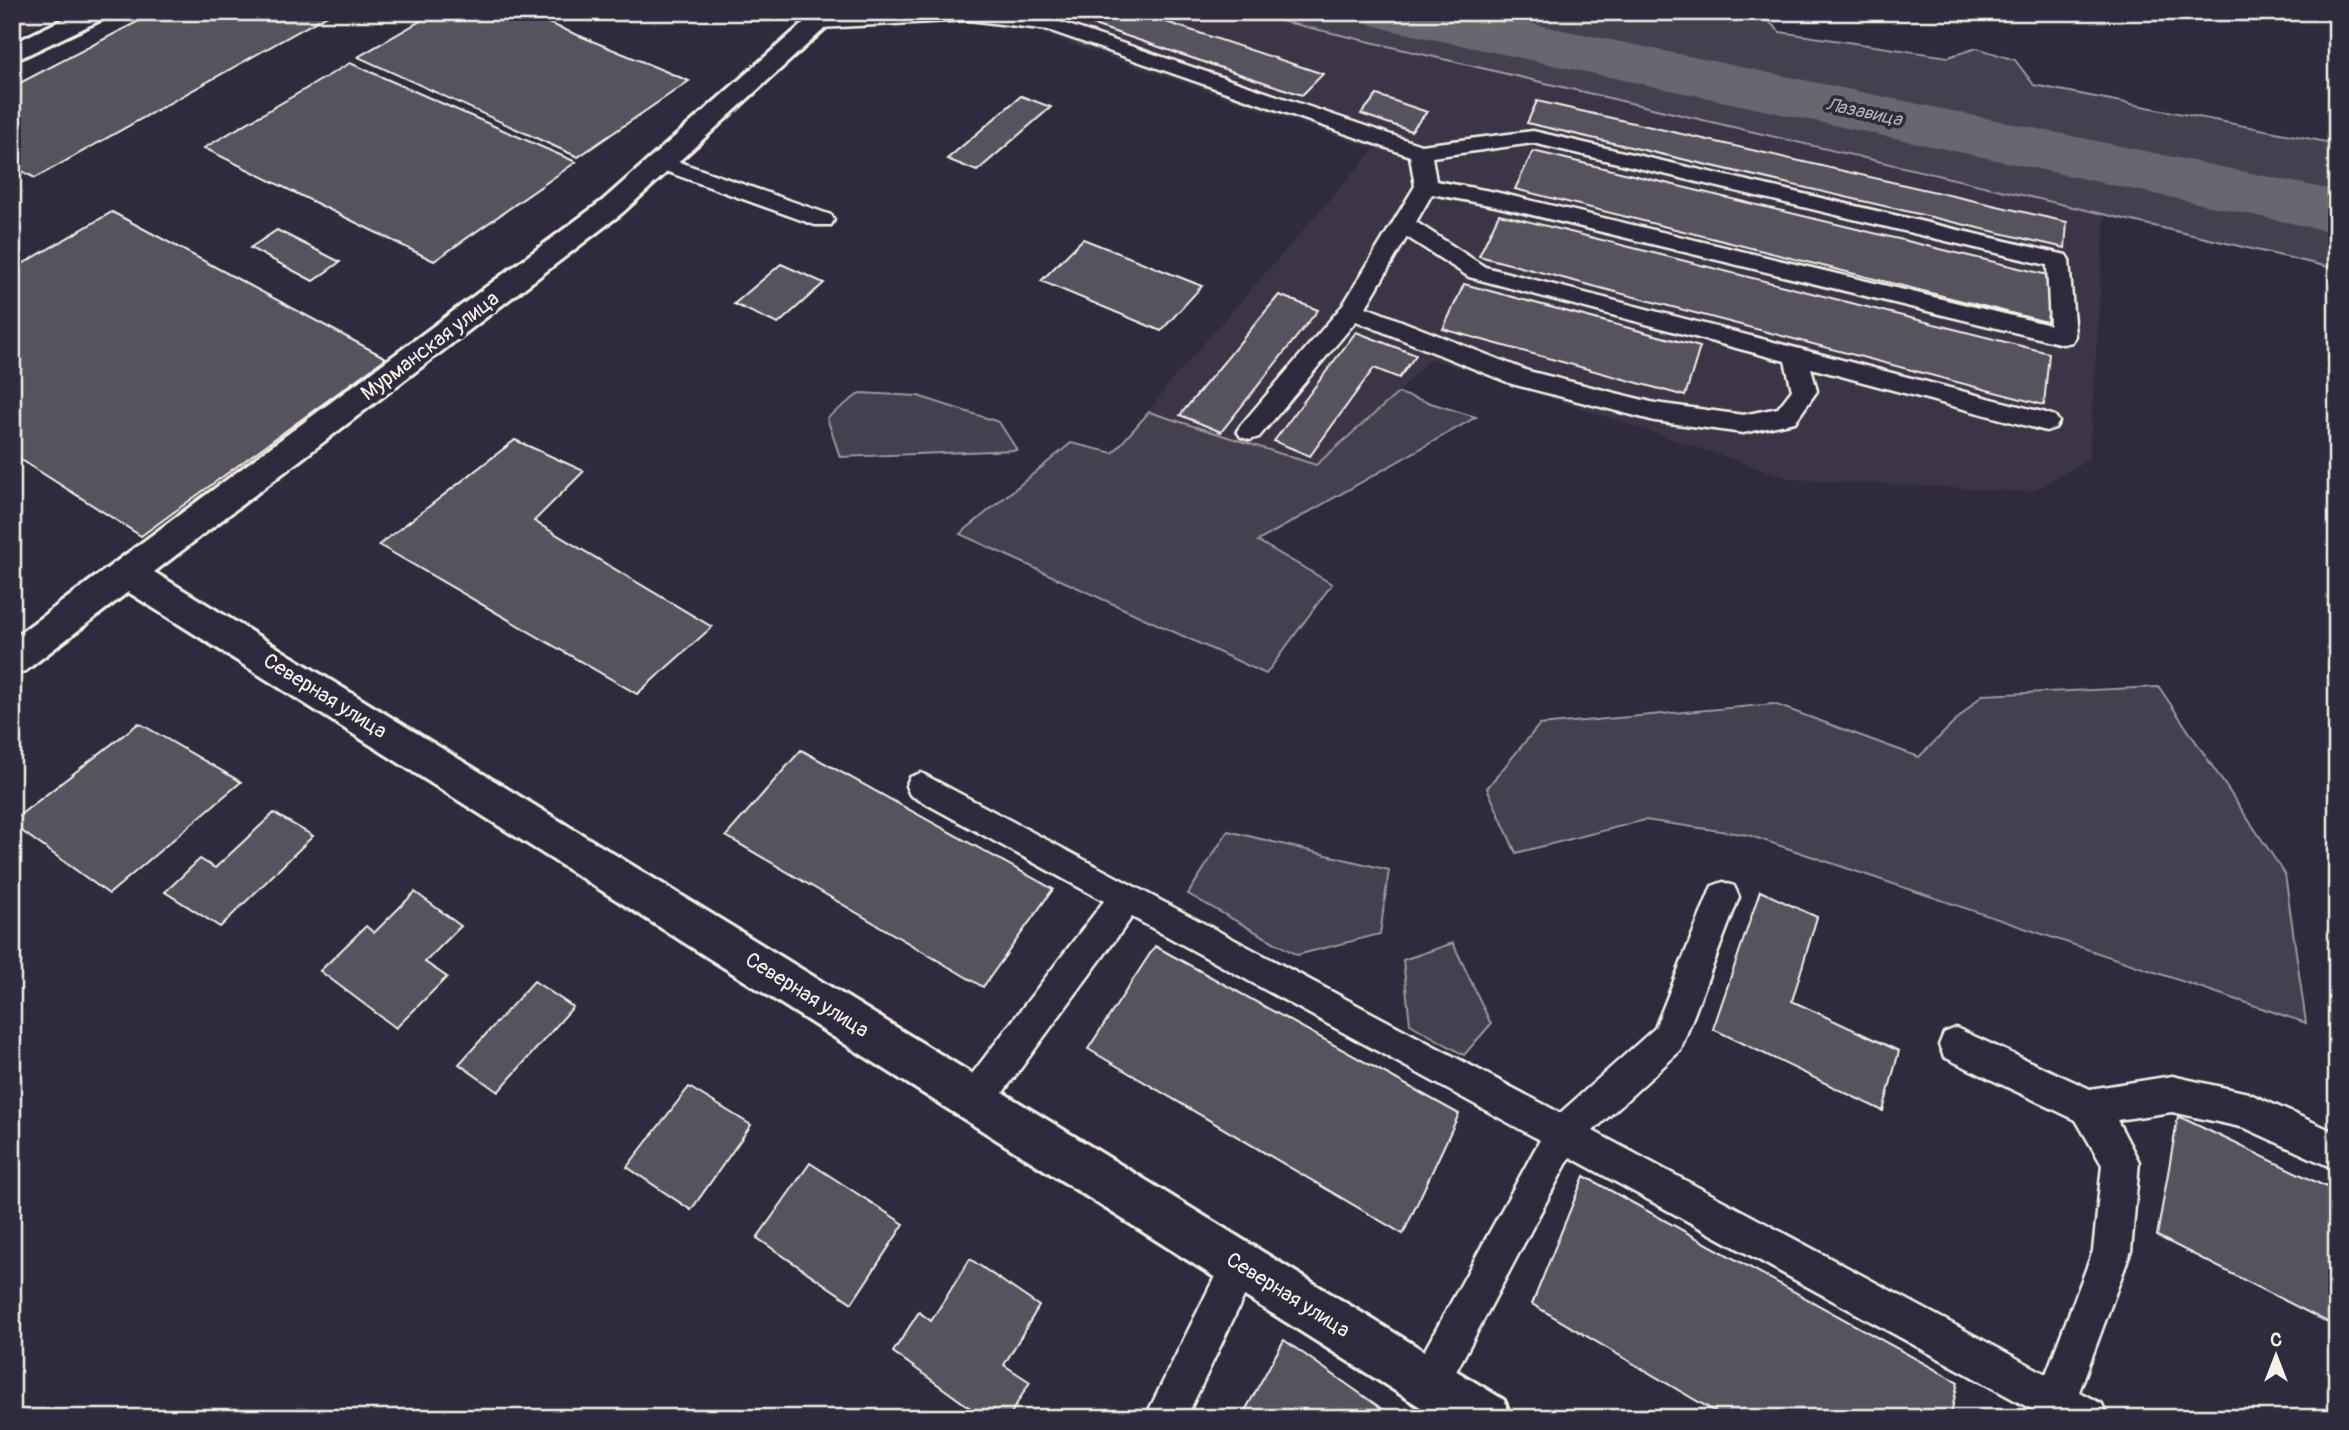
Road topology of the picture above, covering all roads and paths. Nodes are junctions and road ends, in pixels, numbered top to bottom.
1 (98, 12) edge
2 (825, 17) edge
3 (12, 54) edge
4 (1420, 152) junction
5 (662, 162) junction
6 (1426, 186) junction
7 (823, 220) dead end
8 (1403, 224) junction
9 (1352, 310) junction
10 (1795, 355) junction
11 (2046, 422) dead end
12 (1250, 431) dead end
13 (127, 573) junction
14 (12, 660) edge
15 (921, 786) dead end
16 (1723, 897) dead end
17 (1126, 898) junction
18 (1956, 1045) dead end
19 (975, 1100) junction
20 (2089, 1107) junction
21 (1563, 1133) junction
22 (2337, 1152) edge
23 (1240, 1265) junction
24 (1429, 1382) junction
25 (2053, 1409) edge
26 (1165, 1418) edge
27 (1486, 1418) edge
28 (2088, 1418) edge

1 - 3 street
2 - 4 lane
2 - 5 street, Мурманская улица
4 - 6 lane
4 - 6 lane
5 - 7 lane
5 - 13 street, Мурманская улица
6 - 8 lane
8 - 9 lane
8 - 10 lane
9 - 10 lane
9 - 12 lane
10 - 11 lane
13 - 14 street, Мурманская улица
13 - 19 street, Северная улица
15 - 17 lane
16 - 21 lane
17 - 19 lane
17 - 21 lane
18 - 20 lane
19 - 23 street, Северная улица
20 - 22 lane
20 - 25 lane
21 - 24 lane
21 - 25 lane
23 - 24 street, Северная улица
23 - 26 lane
24 - 27 street, Северная улица
25 - 28 lane

